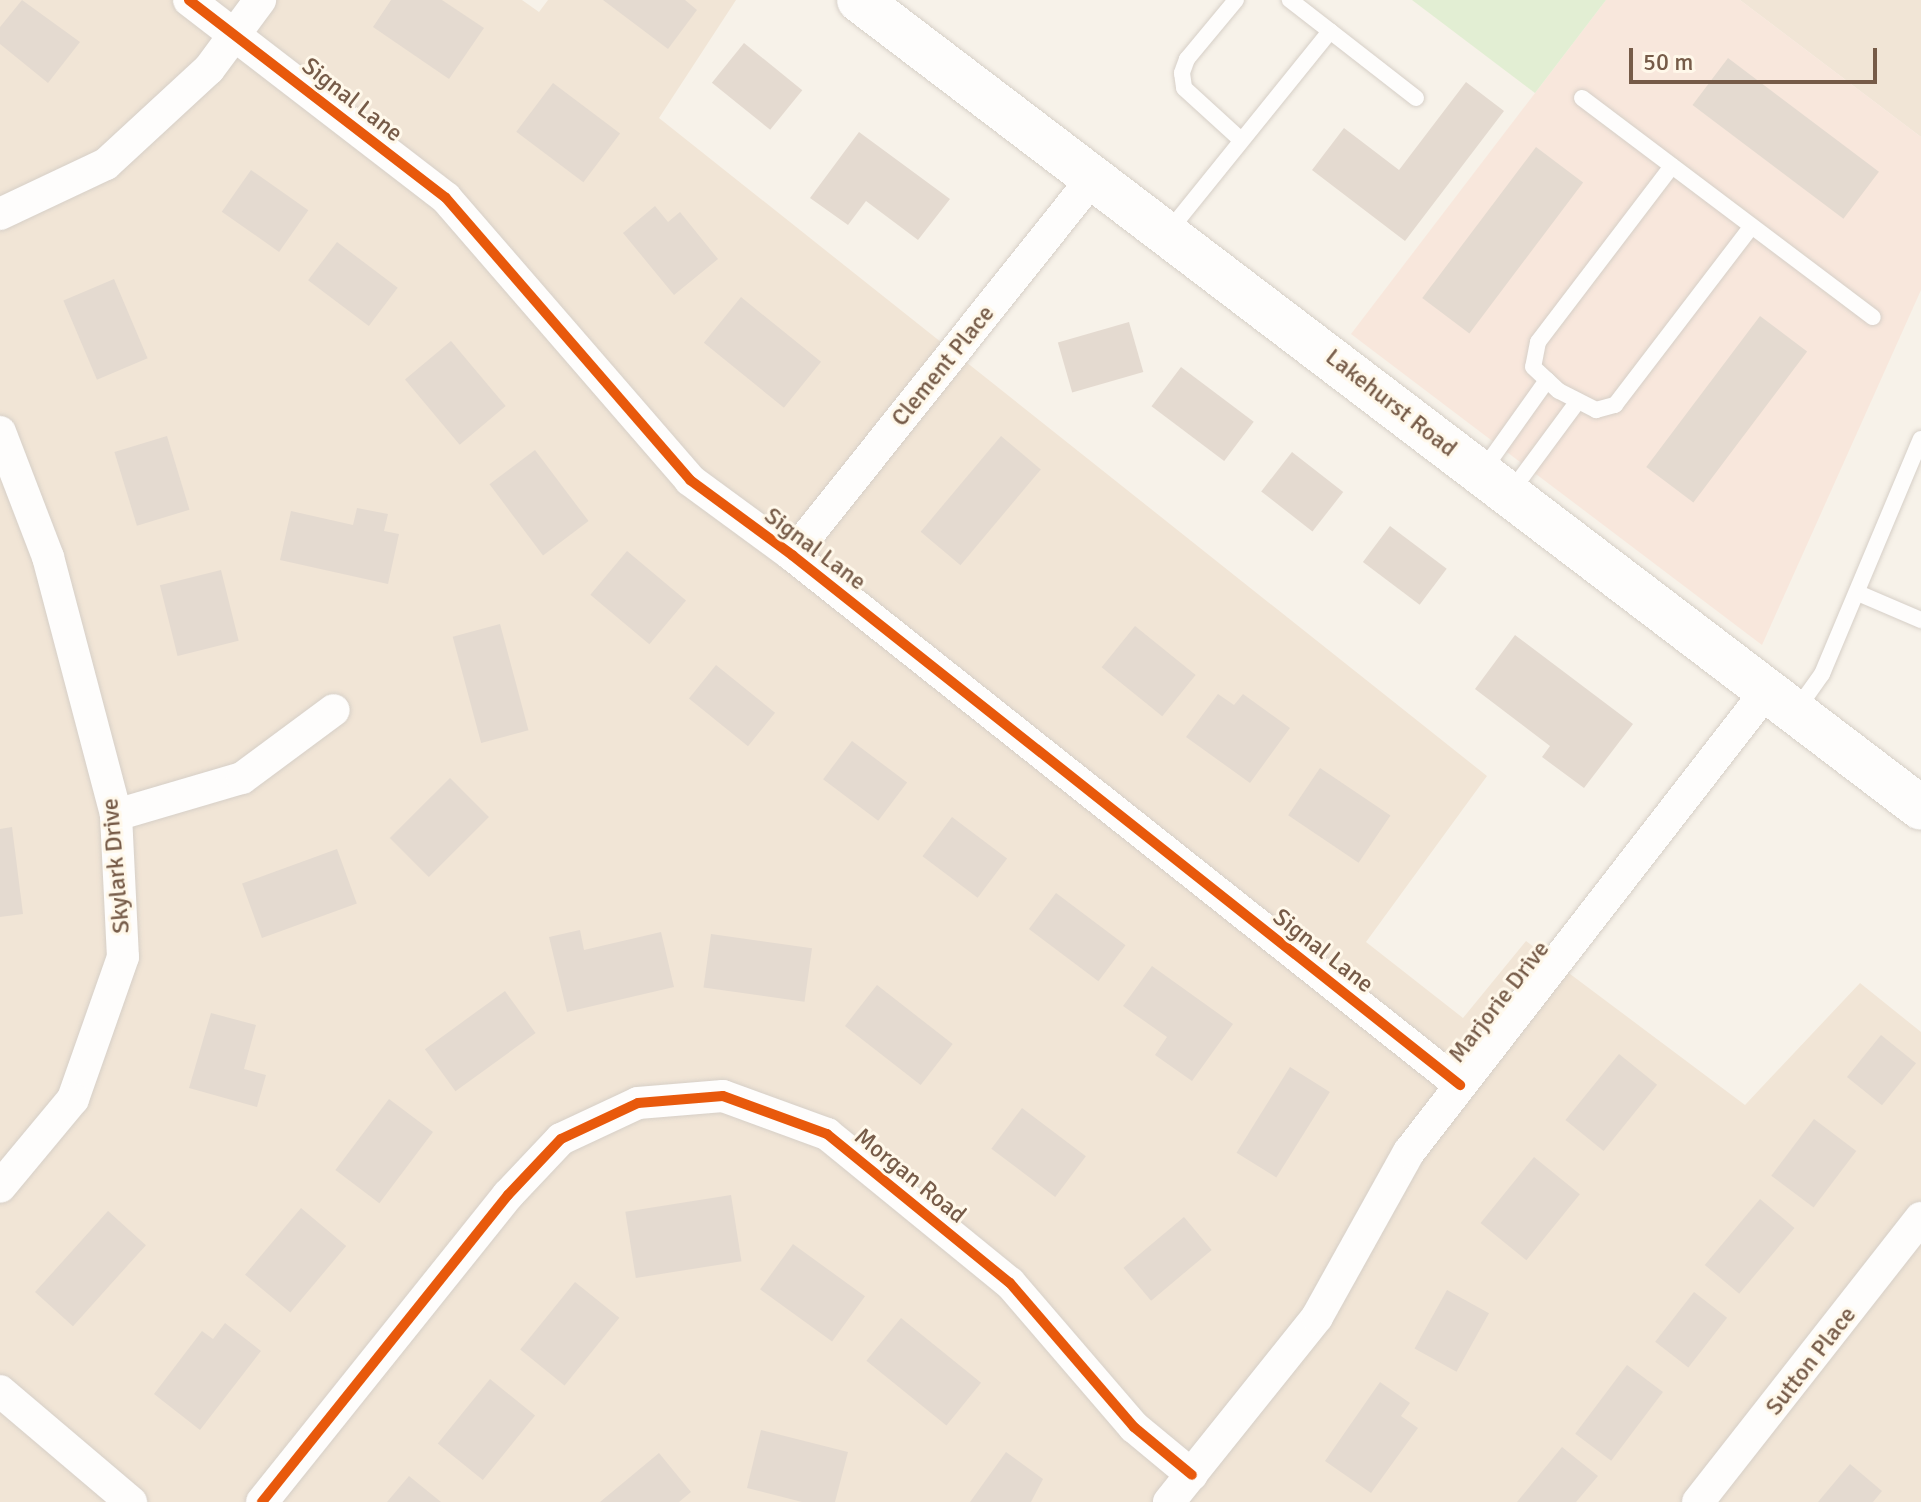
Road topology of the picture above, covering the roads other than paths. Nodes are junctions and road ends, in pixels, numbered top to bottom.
1 (189, 0) edge
2 (260, 0) edge
3 (859, 0) edge
4 (1236, 0) edge
5 (1290, 0) edge
6 (1330, 31) junction
7 (233, 34) junction
8 (1416, 98) dead end
9 (1582, 98) dead end
10 (1241, 140) junction
11 (1672, 166) junction
12 (1093, 178) junction
13 (0, 214) edge
14 (1752, 226) junction
15 (1168, 232) junction
16 (1873, 317) dead end
17 (1547, 380) junction
18 (1578, 401) junction
19 (0, 432) edge
20 (1921, 439) edge
21 (1495, 484) junction
22 (792, 555) junction
23 (1858, 593) junction
24 (1921, 620) edge
25 (1780, 703) junction
26 (334, 710) dead end
27 (1921, 808) edge
28 (116, 815) junction
29 (1460, 1085) junction
30 (0, 1187) edge
31 (1921, 1218) edge
32 (0, 1391) edge
33 (1192, 1475) junction
34 (131, 1502) edge
35 (262, 1502) edge
36 (1169, 1502) edge
37 (1698, 1502) edge

1 - 7 street, Signal Lane
2 - 7 street
3 - 12 main road, Lakehurst Road
4 - 10 lane
5 - 6 lane
6 - 8 lane
6 - 10 lane
7 - 13 street
7 - 22 street, Signal Lane
9 - 11 lane
10 - 15 lane
11 - 14 lane
11 - 17 lane
12 - 15 main road, Lakehurst Road
12 - 22 street, Clement Place
14 - 16 lane
14 - 18 lane
15 - 21 main road, Lakehurst Road
17 - 18 lane
17 - 21 lane
18 - 21 lane
19 - 28 street, Skylark Drive
20 - 23 lane
21 - 25 main road, Lakehurst Road
22 - 29 street, Signal Lane
23 - 24 lane
23 - 25 lane
25 - 27 main road, Lakehurst Road
25 - 29 street, Marjorie Drive
26 - 28 street
28 - 30 street, Skylark Drive
29 - 33 street, Marjorie Drive
31 - 37 street, Sutton Place
32 - 34 street
33 - 35 street, Morgan Road
33 - 36 street, Marjorie Drive

